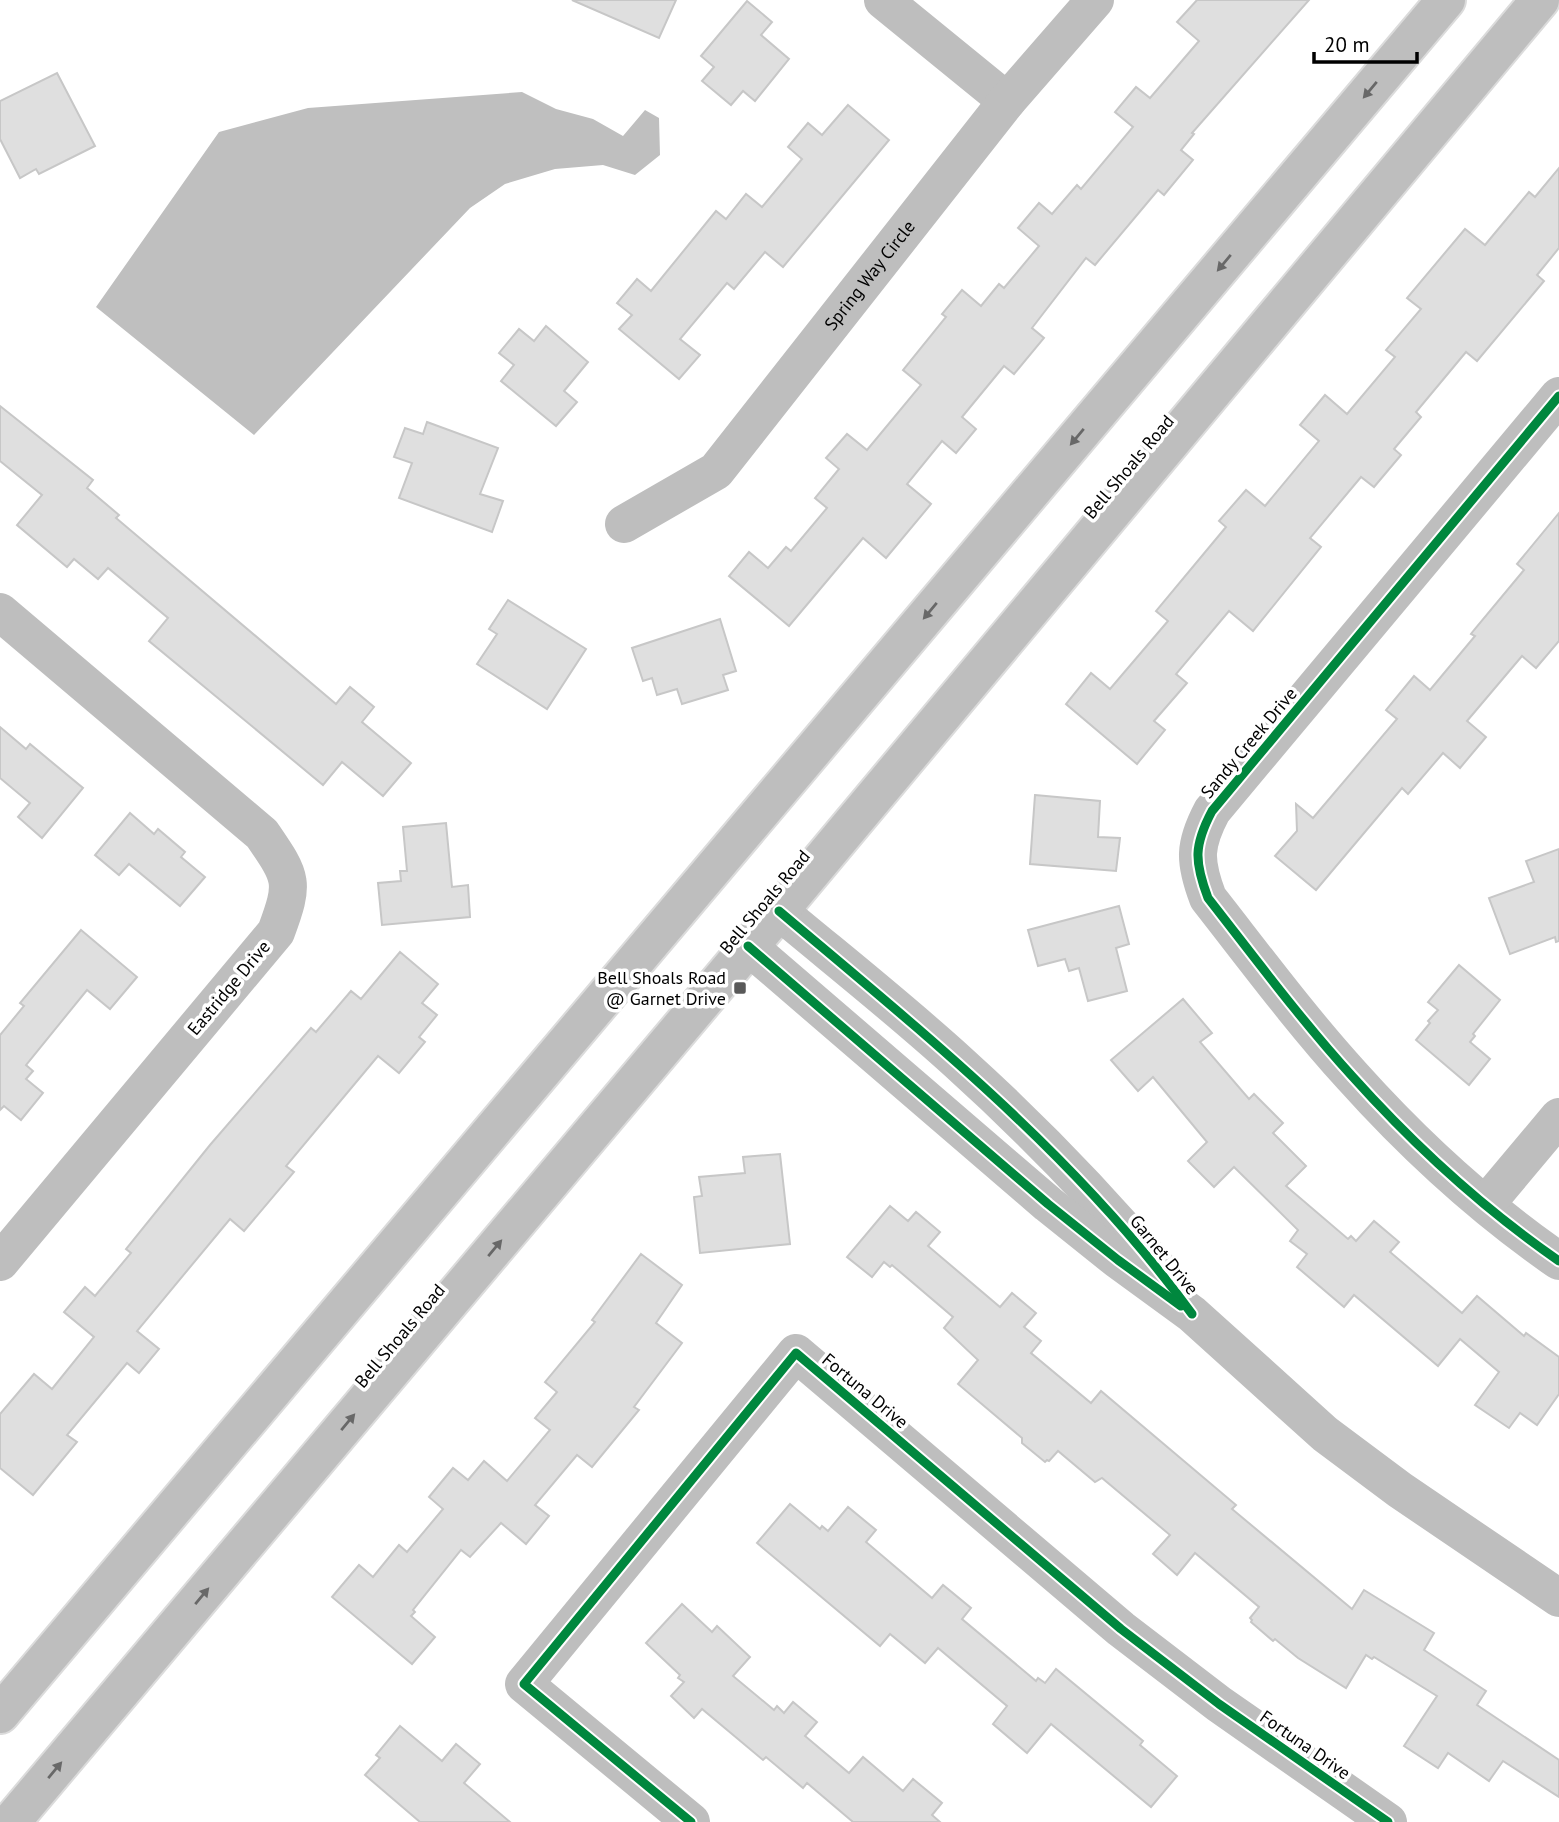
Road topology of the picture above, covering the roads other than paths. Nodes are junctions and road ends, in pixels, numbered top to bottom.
1 (883, 0) edge
2 (1095, 0) edge
3 (1446, 0) edge
4 (1540, 0) edge
5 (1007, 101) junction
6 (1559, 396) edge
7 (624, 524) dead end
8 (0, 612) edge
9 (779, 911) junction
10 (748, 946) junction
11 (1559, 1117) edge
12 (1486, 1204) junction
13 (1559, 1261) edge
14 (0, 1262) edge
15 (1192, 1314) junction
16 (1559, 1598) edge
17 (0, 1714) edge
18 (11, 1822) edge
19 (691, 1822) edge
20 (1388, 1822) edge

1 - 5 street
2 - 5 street, Spring Way Circle
3 -> 17 street
4 - 9 street, Bell Shoals Road
5 - 7 street, Spring Way Circle
6 - 12 street, Sandy Creek Drive
8 - 14 street, Eastridge Drive
9 - 10 street, Bell Shoals Road
9 - 15 street, Garnet Drive
10 - 15 street, Garnet Drive
18 -> 10 street, Bell Shoals Road
11 - 12 street
12 - 13 street, Sandy Creek Drive
15 - 16 street, Garnet Drive
19 - 20 street, Fortuna Drive

